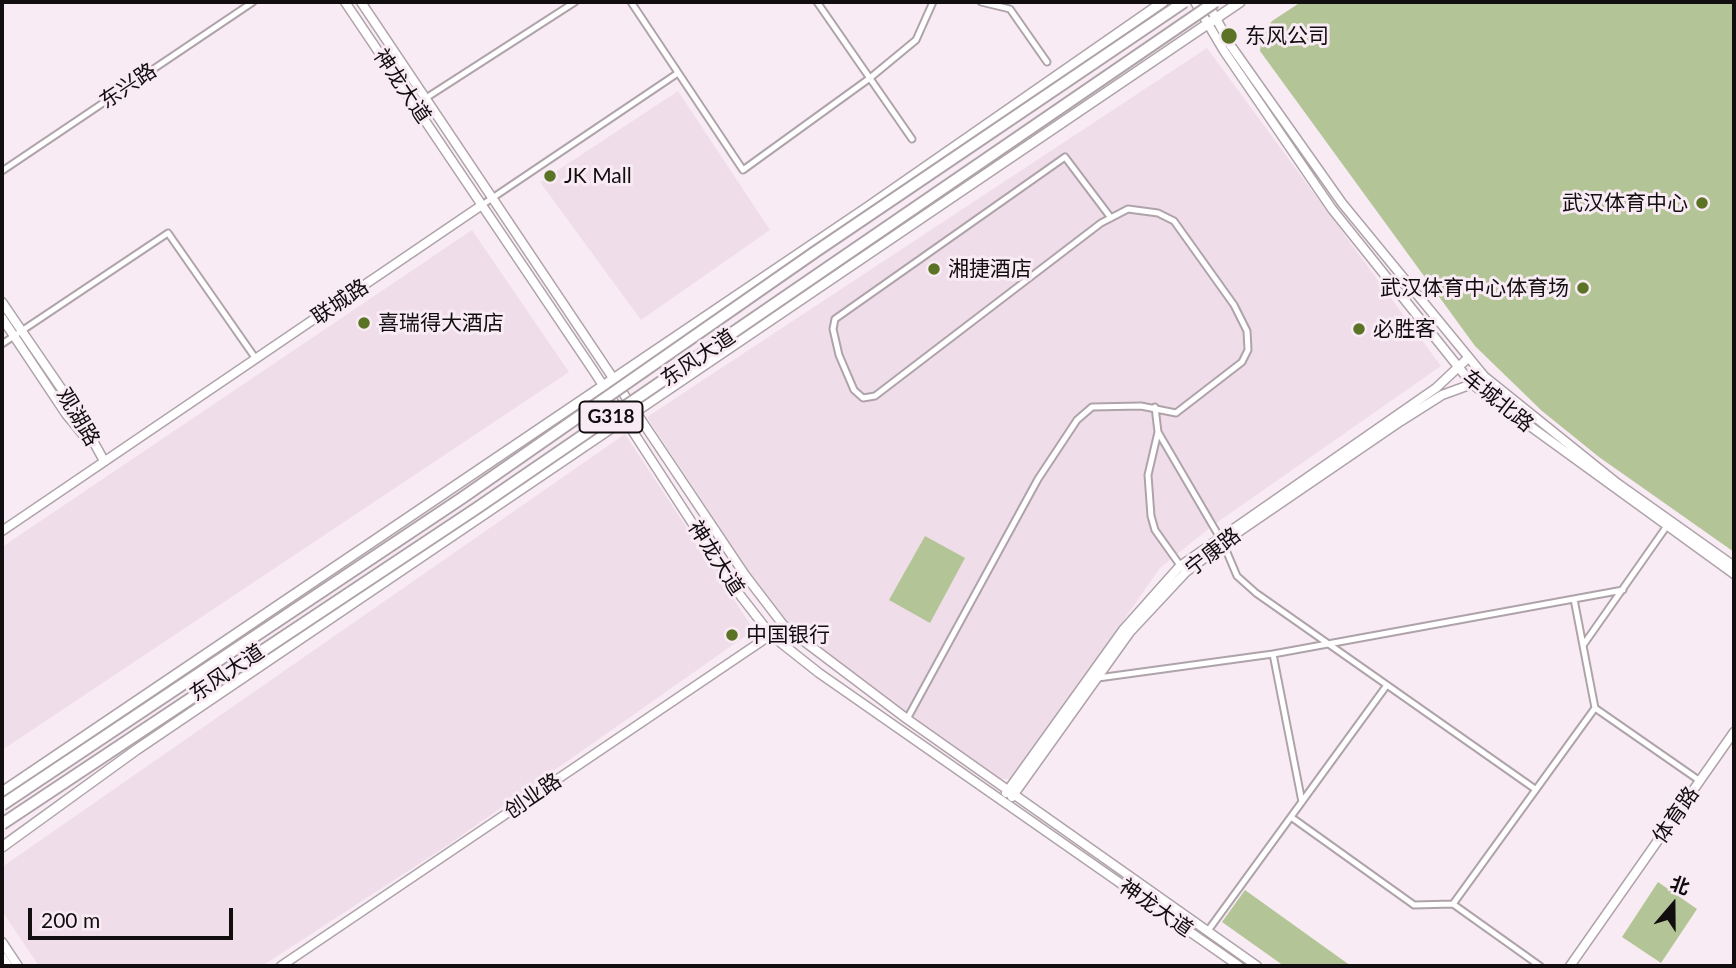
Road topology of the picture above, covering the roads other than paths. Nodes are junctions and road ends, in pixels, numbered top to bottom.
1 (253, 2) edge
2 (345, 2) edge
3 (361, 2) edge
4 (575, 2) edge
5 (631, 2) edge
6 (817, 2) edge
7 (933, 2) edge
8 (981, 2) edge
9 (1163, 2) edge
10 (1184, 2) edge
11 (1195, 2) edge
12 (1207, 2) edge
13 (1215, 2) edge
14 (1240, 2) edge
15 (1212, 22) junction
16 (1047, 62) dead end
17 (678, 74) junction
18 (870, 78) junction
19 (426, 98) junction
20 (912, 139) dead end
21 (2, 170) edge
22 (491, 199) junction
23 (482, 205) junction
24 (1111, 218) junction
25 (2, 302) edge
26 (2, 318) edge
27 (17, 333) junction
28 (2, 344) edge
29 (1468, 358) junction
30 (256, 359) junction
31 (1456, 366) junction
32 (1484, 376) junction
33 (616, 378) junction
34 (1472, 384) junction
35 (603, 386) junction
36 (1155, 407) junction
37 (636, 410) junction
38 (625, 418) junction
39 (1158, 432) junction
40 (103, 459) junction
41 (1669, 524) junction
42 (2, 531) edge
43 (1221, 540) junction
44 (1734, 566) edge
45 (1183, 569) junction
46 (1734, 574) edge
47 (1623, 590) junction
48 (1574, 599) junction
49 (784, 626) junction
50 (771, 635) junction
51 (1330, 644) junction
52 (1584, 644) junction
53 (1273, 654) junction
54 (1092, 679) junction
55 (1387, 685) junction
56 (1595, 708) junction
57 (907, 719) junction
58 (1734, 732) edge
59 (1700, 781) junction
60 (1535, 789) junction
61 (2, 792) edge
62 (1011, 792) junction
63 (1006, 800) junction
64 (1302, 802) junction
65 (2, 805) edge
66 (1291, 817) junction
67 (2, 824) edge
68 (2, 847) edge
69 (1453, 904) junction
70 (1208, 932) junction
71 (2, 942) edge
72 (2, 957) edge
73 (8, 966) edge
74 (18, 966) edge
75 (281, 966) edge
76 (1239, 966) edge
77 (1256, 966) edge
78 (1540, 966) edge
79 (1570, 966) edge

1 - 21 street, 东兴路
2 - 23 main road, 神龙大道
3 - 19 main road, 神龙大道
4 - 19 street
5 - 17 street
6 - 18 street
7 - 18 street
8 - 16 street
9 - 33 main road
10 - 65 highway, 东风大道 / G318, bridge
11 - 15 main road, 车城北路
12 - 15 main road, 车城北路
13 - 67 highway, 东风大道 / G318, bridge
14 - 15 main road
15 - 29 main road, 车城北路
15 - 31 main road, 车城北路
15 - 37 main road
17 - 18 street
17 - 22 street, 联城路
18 - 20 street
19 - 22 main road, 神龙大道
22 - 23 street, 联城路
22 - 33 main road, 神龙大道
23 - 30 main road, 联城路
23 - 35 main road, 神龙大道
24 - 24 street
24 - 36 street
25 - 27 main road, 观湖路
26 - 27 main road, 观湖路
27 - 28 street
27 - 30 street
27 - 40 main road, 观湖路
29 - 31 main road
29 - 32 main road, 车城北路
30 - 40 main road, 联城路
31 - 34 main road, 车城北路
31 - 43 main road
32 - 34 main road, 宁康路
32 - 41 main road, 车城北路
33 - 35 main road
33 - 37 main road, 神龙大道
34 - 41 main road, 车城北路
34 - 43 main road, 宁康路
35 - 38 main road, 神龙大道
35 - 61 main road
36 - 39 street
36 - 57 street
37 - 38 main road
37 - 49 main road, 神龙大道
38 - 50 main road, 神龙大道
38 - 68 main road
39 - 43 street
39 - 45 street
40 - 42 main road, 联城路
41 - 44 main road, 车城北路
41 - 46 main road, 车城北路
41 - 47 street
43 - 45 main road, 宁康路
43 - 51 street
45 - 54 main road, 宁康路
47 - 48 street
47 - 52 street
48 - 51 street
48 - 52 street
49 - 50 main road, 创业路
49 - 57 main road, 神龙大道
50 - 63 main road, 神龙大道
50 - 75 main road, 创业路
51 - 53 street
51 - 55 street
52 - 56 street
53 - 54 street
53 - 64 street
54 - 62 main road, 宁康路
55 - 60 street
55 - 64 street
56 - 59 street
56 - 60 street
57 - 62 main road, 神龙大道
58 - 59 main road, 体育路
59 - 79 main road, 体育路
60 - 69 street
62 - 63 main road, 宁康路
62 - 70 main road, 神龙大道
63 - 76 main road, 神龙大道
64 - 66 street
66 - 69 street
66 - 70 street
69 - 78 street
70 - 77 main road, 神龙大道
71 - 74 main road
72 - 73 main road

